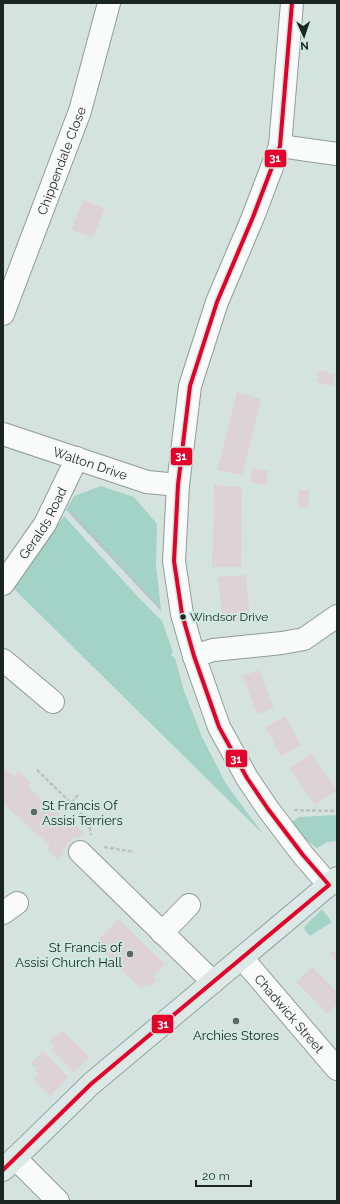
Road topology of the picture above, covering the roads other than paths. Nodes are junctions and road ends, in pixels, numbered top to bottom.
1 (109, 3) edge
2 (292, 3) edge
3 (280, 146) junction
4 (337, 154) edge
5 (3, 314) edge
6 (3, 434) edge
7 (77, 458) junction
8 (178, 485) junction
9 (3, 584) edge
10 (337, 616) edge
11 (194, 656) junction
12 (3, 660) edge
13 (53, 702) dead end
14 (84, 851) road end
15 (333, 882) edge
16 (189, 905) dead end
17 (162, 932) junction
18 (242, 958) junction
19 (213, 982) junction
20 (337, 1069) edge
21 (9, 1164) edge
22 (58, 1201) edge

1 - 5 street, Chippendale Close
2 - 3 street
3 - 4 street
3 - 8 street
6 - 7 street, Walton Drive
7 - 8 street, Walton Drive
7 - 9 street, Geralds Road
8 - 11 street
10 - 11 street
11 - 15 street
12 - 13 street
14 - 17 street
15 - 18 main road
16 - 17 street
17 - 19 street
18 - 19 main road
18 - 20 street, Chadwick Street
19 - 21 main road
21 - 22 street

